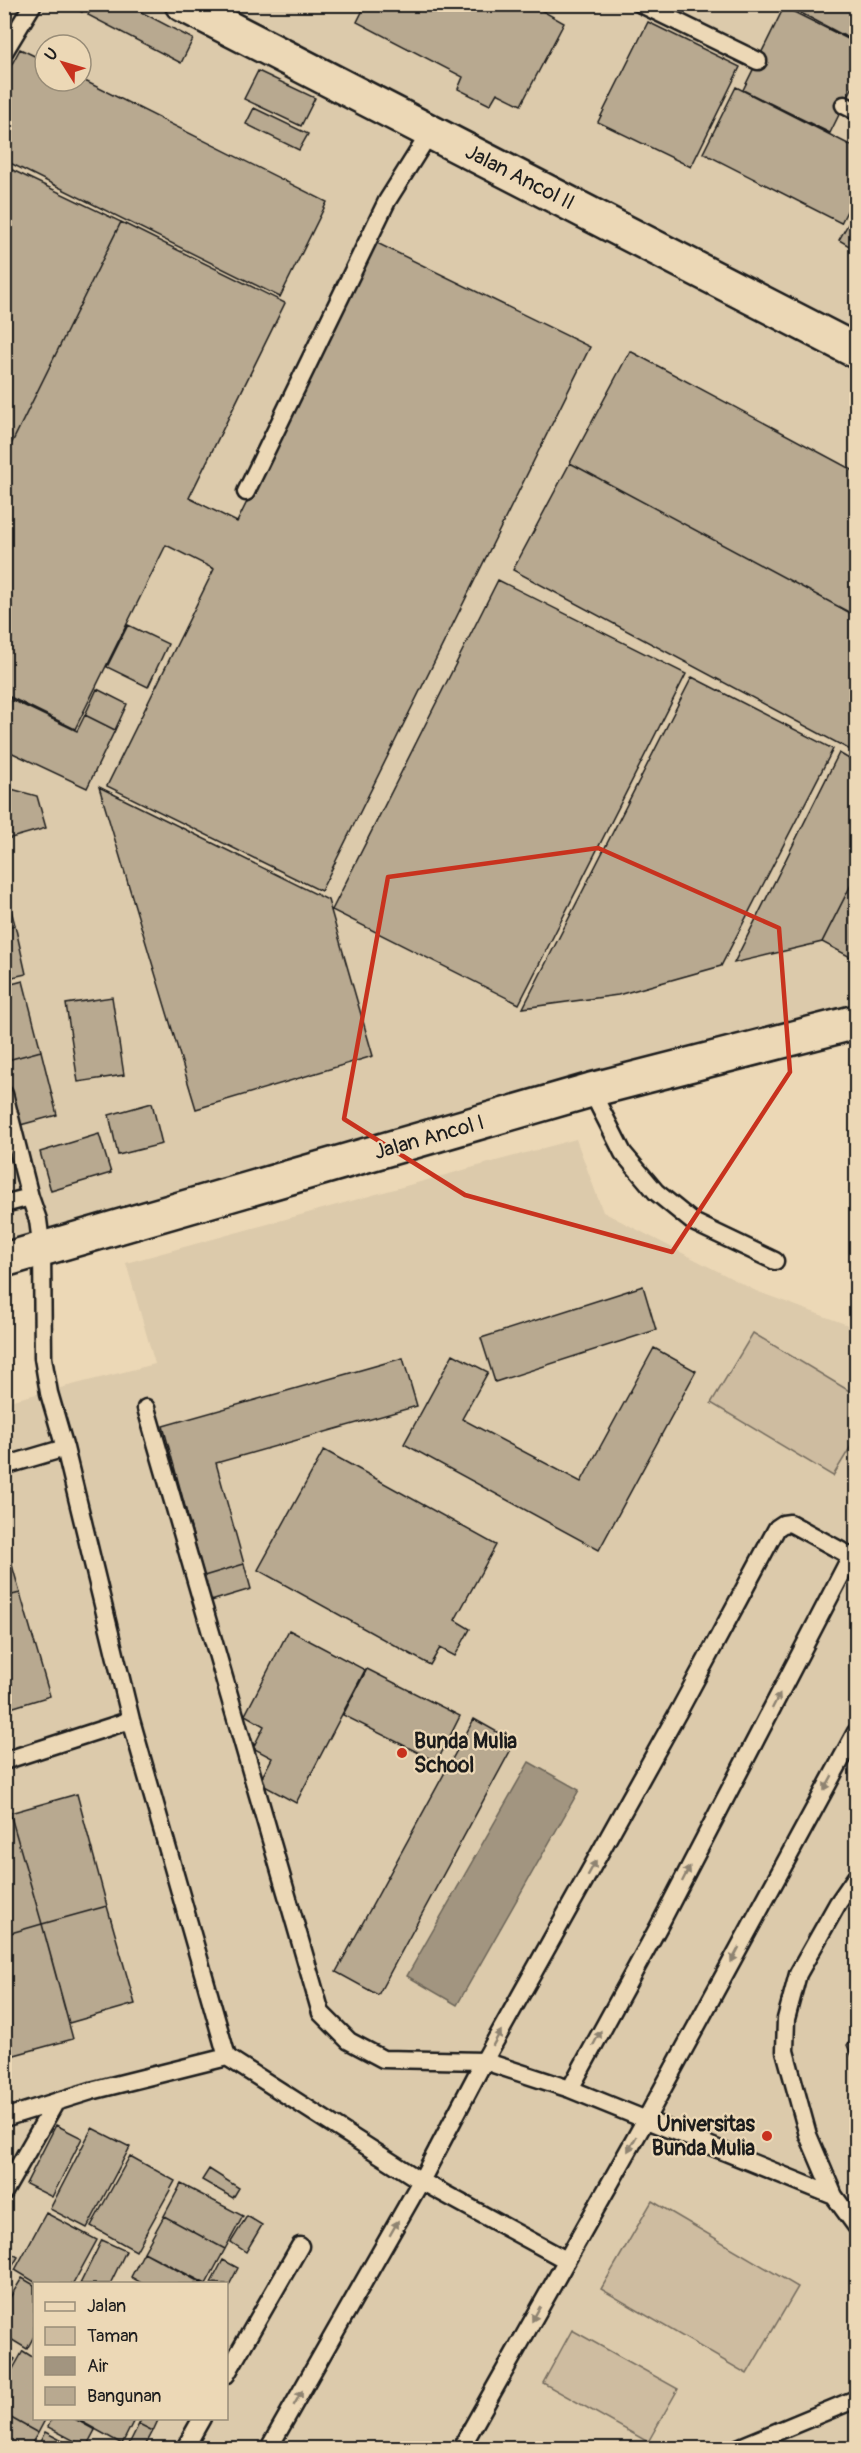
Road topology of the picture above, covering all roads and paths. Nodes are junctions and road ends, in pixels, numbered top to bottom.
1 (33, 4) edge
2 (182, 4) edge
3 (641, 4) edge
4 (4, 52) edge
5 (758, 61) dead end
6 (431, 131) junction
7 (856, 351) edge
8 (246, 492) dead end
9 (856, 1022) edge
10 (591, 1090) junction
11 (4, 1094) edge
12 (30, 1197) junction
13 (4, 1204) edge
14 (42, 1250) junction
15 (4, 1260) edge
16 (775, 1261) dead end
17 (146, 1408) dead end
18 (65, 1448) junction
19 (4, 1466) edge
20 (854, 1558) edge
21 (131, 1719) junction
22 (856, 1732) edge
23 (4, 1761) edge
24 (856, 1877) edge
25 (227, 2057) junction
26 (483, 2061) junction
27 (570, 2089) junction
28 (55, 2103) junction
29 (4, 2118) edge
30 (645, 2121) junction
31 (421, 2181) junction
32 (4, 2192) edge
33 (834, 2196) junction
34 (856, 2226) edge
35 (300, 2246) dead end
36 (566, 2260) junction
37 (228, 2372) edge
38 (856, 2399) edge
39 (201, 2420) edge
40 (185, 2448) edge
41 (269, 2448) edge
42 (461, 2448) edge
43 (738, 2448) edge

1 - 4 lane
2 - 6 street, Jalan Ancol II
3 - 5 lane
6 - 7 street, Jalan Ancol II
6 - 8 lane
9 - 10 street, Jalan Ancol I
10 - 14 street, Jalan Ancol I
10 - 16 lane
11 - 12 lane
12 - 13 lane
12 - 14 lane
14 - 15 street, Jalan Ancol I
14 - 18 lane
17 - 26 lane
18 - 19 lane
18 - 21 lane
26 -> 20 lane
27 -> 20 lane
21 - 23 lane
21 - 25 lane
22 -> 30 lane
24 - 33 lane
25 - 28 lane
25 - 31 lane
26 - 27 lane
26 - 31 lane
27 - 30 lane
28 - 29 lane
28 - 32 lane
30 - 33 lane
30 -> 36 lane
31 - 36 lane
41 -> 31 lane
33 - 34 lane
35 - 37 lane
36 -> 42 lane
38 - 43 lane
39 - 40 lane

